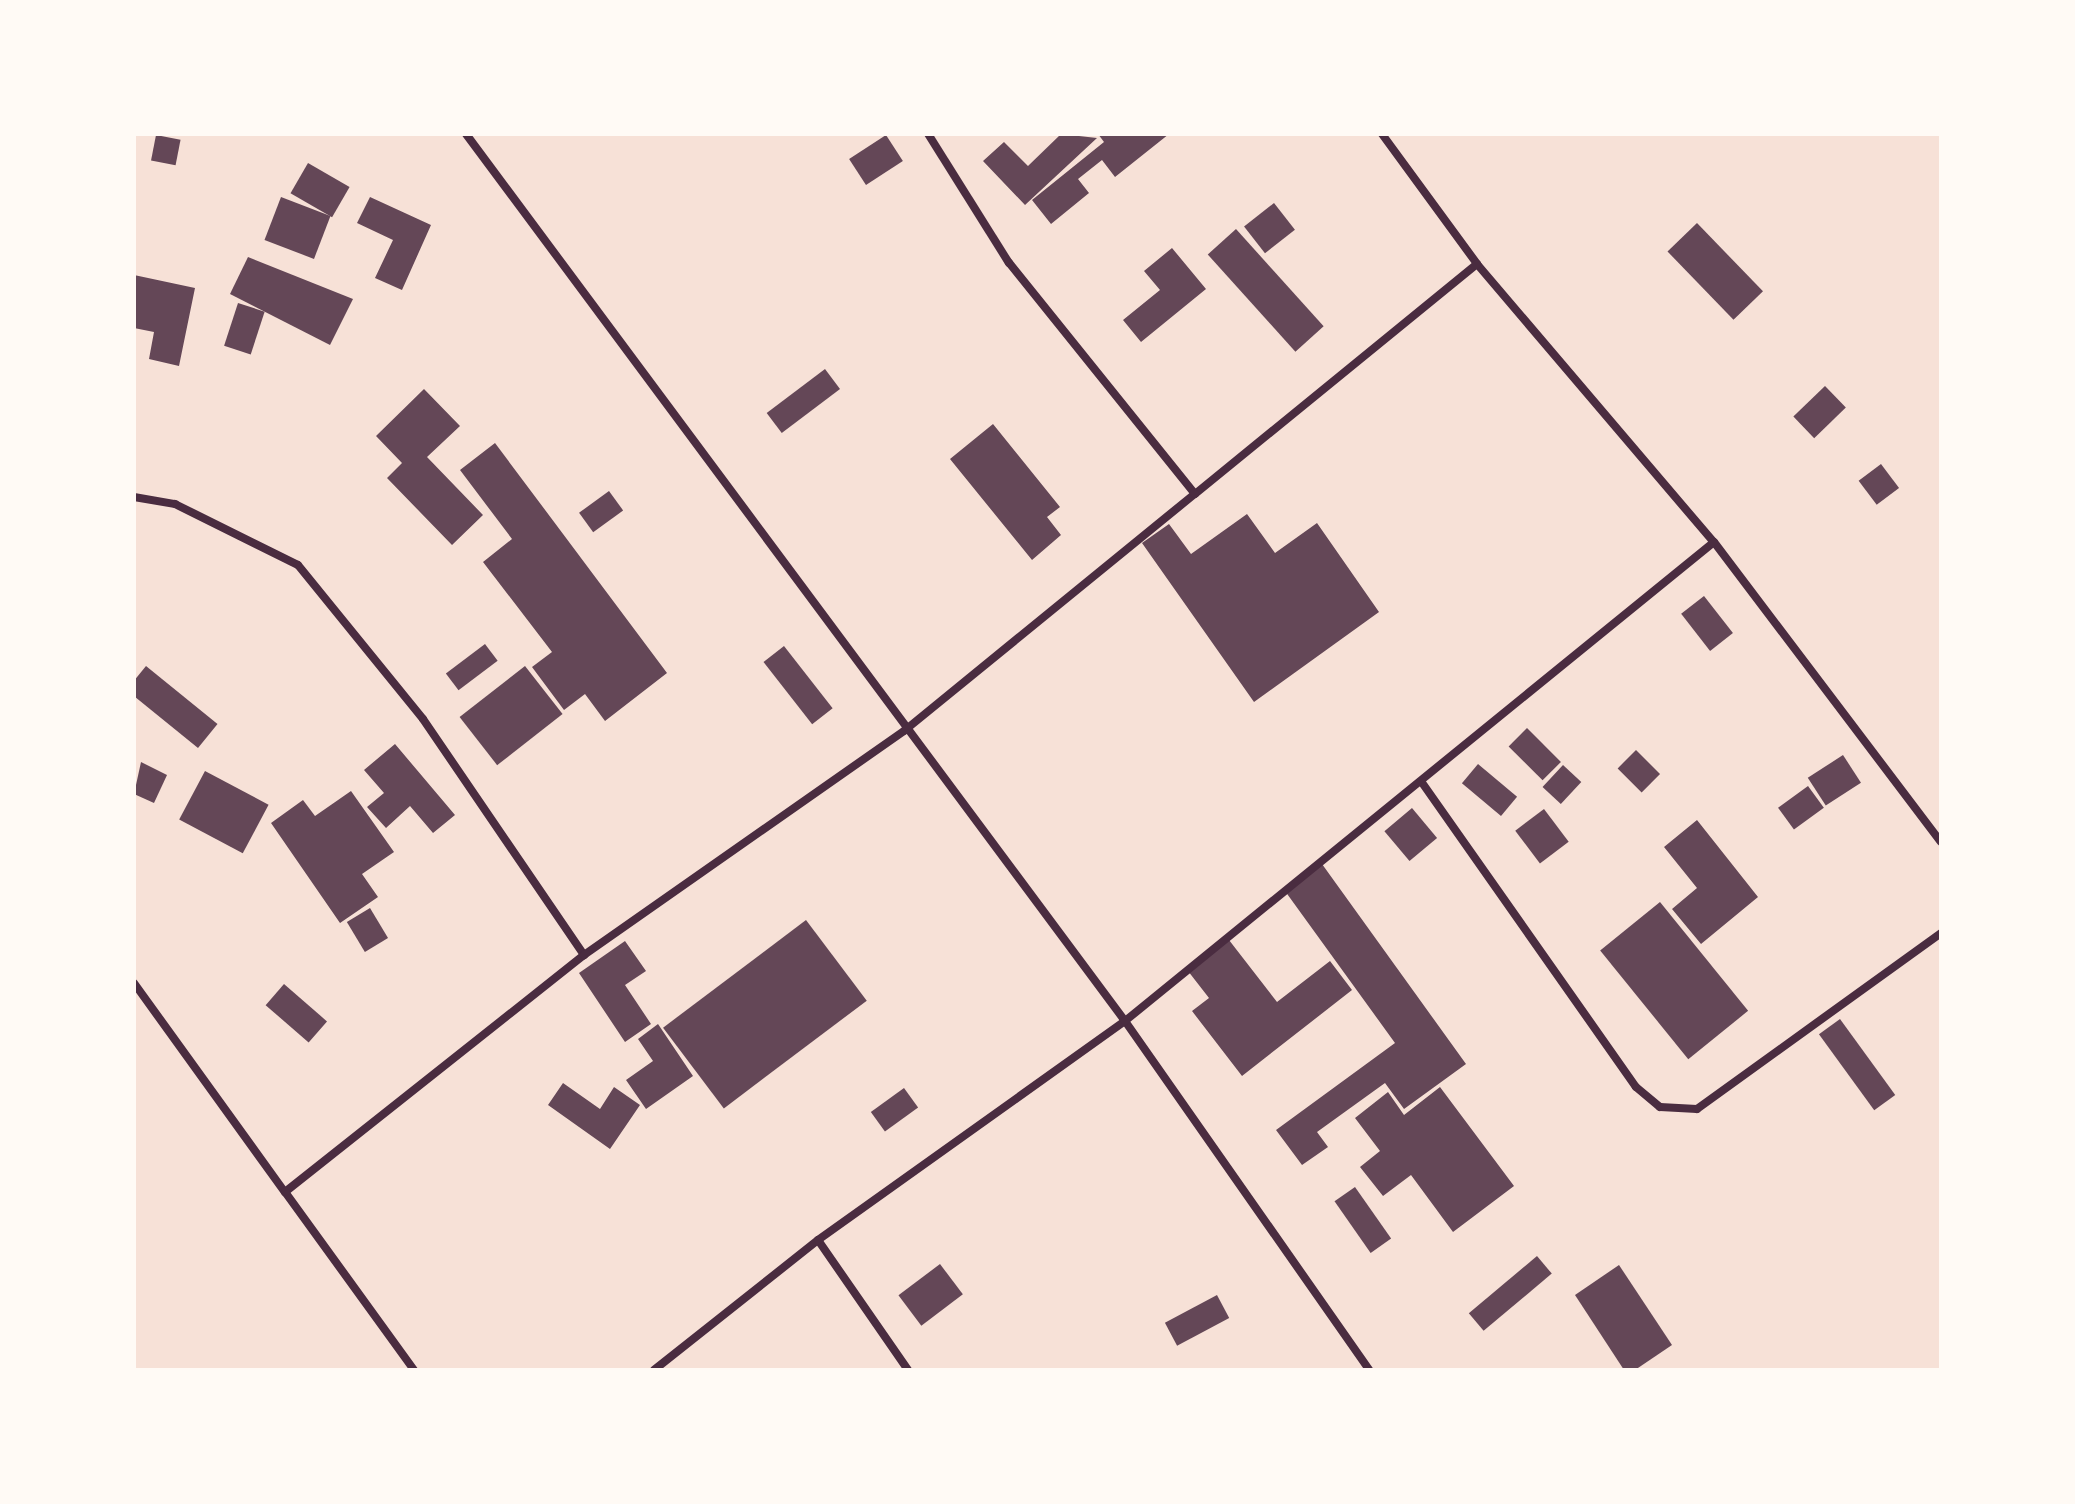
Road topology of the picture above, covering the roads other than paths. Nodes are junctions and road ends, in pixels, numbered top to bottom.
1 (466, 134) edge
2 (928, 134) edge
3 (1382, 134) edge
4 (1477, 264) junction
5 (1195, 494) junction
6 (134, 497) edge
7 (1714, 542) junction
8 (904, 731) junction
9 (1423, 784) junction
10 (1941, 842) edge
11 (1941, 933) edge
12 (584, 955) junction
13 (134, 983) edge
14 (1125, 1021) junction
15 (285, 1192) junction
16 (818, 1240) junction
17 (414, 1370) edge
18 (654, 1370) edge
19 (908, 1370) edge
20 (1369, 1370) edge

1 - 8 street
2 - 5 street
3 - 4 street
4 - 5 street
4 - 7 street
5 - 8 street
6 - 12 street
7 - 9 street
7 - 10 street
8 - 12 street
8 - 14 street
9 - 11 street
9 - 14 street
12 - 15 street
13 - 15 street
14 - 16 street
14 - 20 street
15 - 17 street
16 - 18 street
16 - 19 street

